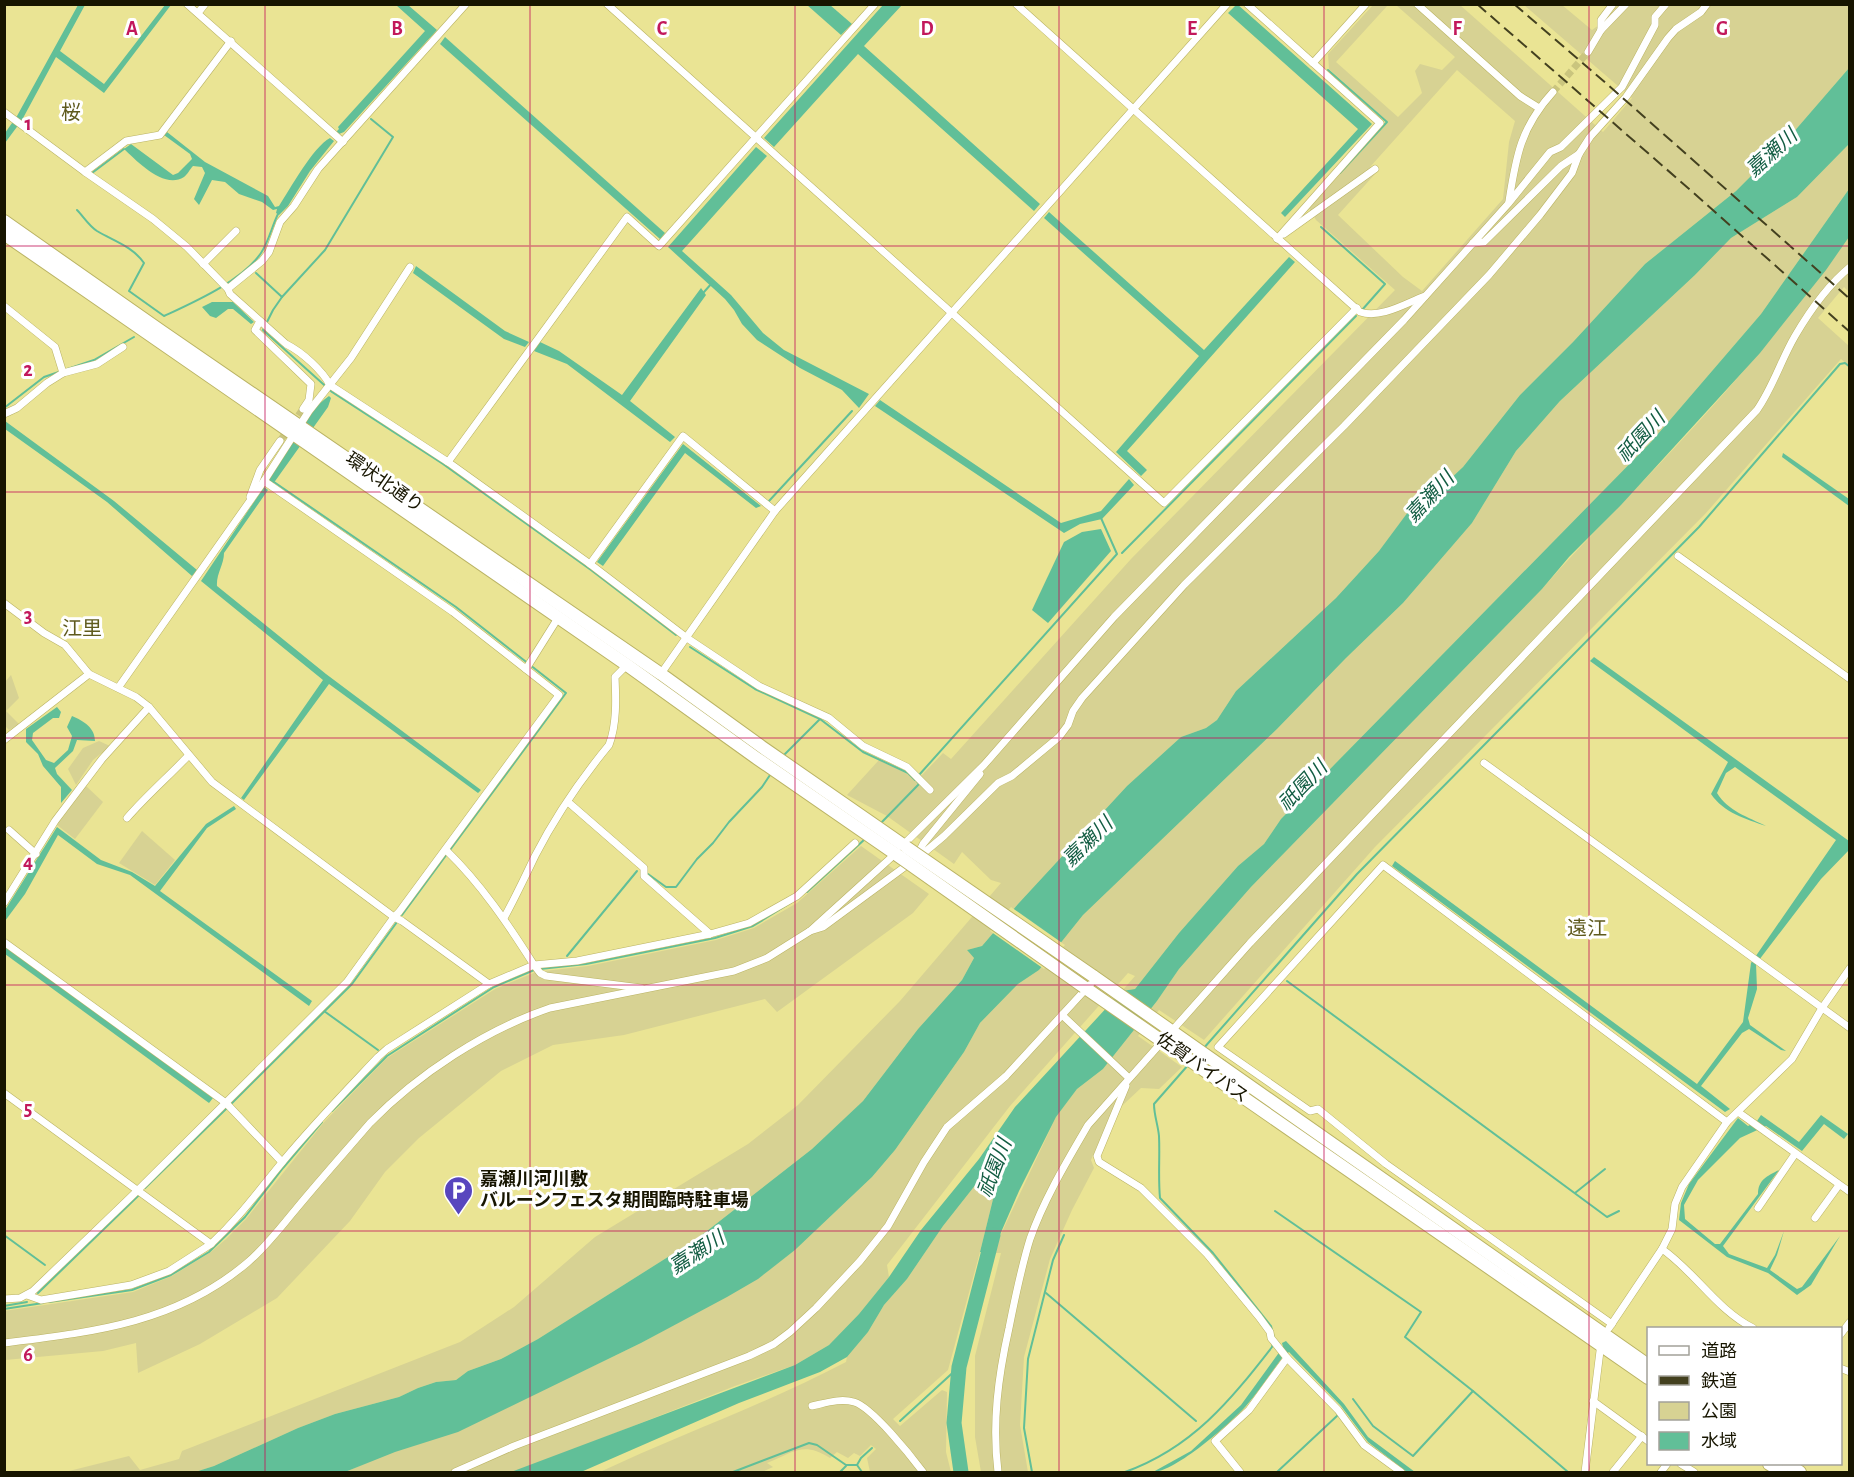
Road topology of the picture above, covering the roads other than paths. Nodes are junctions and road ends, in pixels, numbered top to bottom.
1 (187, 4) edge
2 (205, 4) edge
3 (466, 4) edge
4 (607, 4) edge
5 (875, 4) edge
6 (1016, 4) edge
7 (1366, 4) edge
8 (1417, 4) edge
9 (1613, 4) edge
10 (1626, 4) edge
11 (1666, 4) edge
12 (1707, 4) edge
13 (1226, 6) edge
14 (1248, 6) edge
15 (198, 13) junction
16 (1600, 30) junction
17 (231, 41) junction
18 (1588, 52) tunnel mouth
19 (1313, 63) junction
20 (1553, 92) tunnel mouth
21 (1133, 108) junction
22 (1539, 108) junction
23 (4, 112) edge
24 (338, 137) junction
25 (755, 138) junction
26 (1578, 154) junction
27 (1375, 169) dead end
28 (85, 172) junction
29 (1508, 204) junction
30 (4, 221) edge
31 (236, 231) dead end
32 (4, 234) edge
33 (1277, 239) junction
34 (1473, 243) junction
35 (203, 264) junction
36 (410, 267) dead end
37 (1850, 267) edge
38 (225, 287) junction
39 (1427, 295) junction
40 (4, 306) edge
41 (1357, 308) junction
42 (952, 312) junction
43 (263, 324) junction
44 (123, 347) dead end
45 (62, 370) junction
46 (328, 388) junction
47 (303, 409) tunnel mouth
48 (4, 414) edge
49 (296, 430) junction
50 (280, 441) tunnel mouth
51 (447, 462) junction
52 (264, 481) junction
53 (248, 502) junction
54 (775, 511) junction
55 (1678, 556) dead end
56 (593, 566) junction
57 (4, 603) edge
58 (558, 618) junction
59 (687, 638) junction
60 (627, 665) junction
61 (526, 669) junction
62 (89, 674) junction
63 (657, 679) junction
64 (1850, 679) edge
65 (118, 688) junction
66 (149, 707) junction
67 (4, 740) edge
68 (758, 752) joint
69 (188, 756) junction
70 (1484, 763) dead end
71 (984, 765) junction
72 (930, 790) dead end
73 (567, 802) junction
74 (127, 818) dead end
75 (9, 830) dead end
76 (855, 843) dead end
77 (899, 849) junction
78 (448, 852) junction
79 (36, 854) junction
80 (915, 860) junction
81 (4, 903) edge
82 (394, 917) junction
83 (504, 918) junction
84 (810, 931) junction
85 (710, 933) junction
86 (4, 942) edge
87 (534, 965) junction
88 (1850, 968) edge
89 (1096, 978) junction
90 (489, 984) junction
91 (643, 989) junction
92 (1087, 989) junction
93 (1822, 1008) junction
94 (1062, 1015) junction
95 (1850, 1028) edge
96 (1172, 1032) junction
97 (1164, 1042) junction
98 (1130, 1078) junction
99 (4, 1093) edge
100 (226, 1103) junction
101 (1738, 1112) junction
102 (1727, 1122) junction
103 (1327, 1147) junction
104 (1795, 1154) junction
105 (282, 1162) junction
106 (1839, 1185) junction
107 (138, 1190) junction
108 (1850, 1192) edge
109 (1758, 1208) dead end
110 (1815, 1218) dead end
111 (212, 1244) junction
112 (1662, 1249) junction
113 (27, 1294) junction
114 (4, 1299) edge
115 (1750, 1327) edge
116 (1606, 1334) junction
117 (4, 1343) edge
118 (1287, 1358) junction
119 (1647, 1364) edge
120 (1647, 1377) edge
121 (1593, 1401) junction
122 (812, 1406) dead end
123 (1642, 1436) junction
124 (1647, 1440) edge
125 (455, 1473) edge
126 (923, 1473) edge
127 (998, 1473) edge
128 (1240, 1473) edge
129 (1401, 1473) edge
130 (1585, 1473) edge
131 (1613, 1473) edge

1 - 15 street
2 - 15 street
3 - 24 street
4 - 25 street
5 - 25 street
6 - 21 street
7 - 19 street
8 - 22 street
9 - 16 street
10 - 16 street
11 - 29 street
12 - 26 street
13 - 21 street
14 - 19 street
15 - 17 street
16 - 18 street
17 - 24 street
17 - 28 street
19 - 33 street
20 - 22 street
21 - 33 street
21 - 42 street
22 - 29 street
23 - 28 street
24 - 38 street
25 - 42 street
25 - 51 street
26 - 34 street
26 - 80 street
27 - 33 street
28 - 35 street
29 - 34 street
30 - 49 highway, 環状北通り
31 - 35 street
32 - 49 highway, 環状北通り
33 - 41 street
34 - 39 street
35 - 38 street
36 - 46 street
37 - 96 street
38 - 43 street
39 - 41 street
39 - 71 street
40 - 45 street
41 - 42 street
42 - 54 street
43 - 46 street
43 - 47 street
44 - 45 street
45 - 48 street
46 - 49 street
46 - 51 street
49 - 52 street
49 - 58 highway, 環状北通り
49 - 63 highway, 環状北通り
50 - 53 street
51 - 56 street
52 - 53 street
52 - 61 street
53 - 65 street
54 - 56 street
54 - 59 street
55 - 64 street
56 - 59 street
57 - 62 street
58 - 60 highway, 環状北通り
58 - 61 street
59 - 63 street
59 - 72 street
60 - 63 highway, 環状北通り
60 - 73 street
61 - 78 street
62 - 65 street
62 - 67 street
63 - 68 highway, 環状北通り
65 - 66 street
66 - 69 street
66 - 79 street
68 - 77 highway, 佐賀バイパス
69 - 74 street
69 - 82 street
70 - 93 street
71 - 77 street
71 - 80 street
73 - 83 street
73 - 85 street
75 - 79 street
76 - 85 street
77 - 84 street
77 - 89 highway, 佐賀バイパス, bridge
77 - 92 highway, 佐賀バイパス, bridge
78 - 82 street
78 - 83 street
79 - 81 street
80 - 84 street
82 - 90 street
82 - 100 street
83 - 87 street
84 - 91 street
85 - 87 street
86 - 100 street
87 - 90 street
87 - 91 street
88 - 93 street
89 - 92 street
89 - 96 highway, 佐賀バイパス
90 - 105 street
91 - 117 street
92 - 94 street
92 - 97 highway, 佐賀バイパス
93 - 95 street
93 - 101 street
94 - 98 street
94 - 125 street
96 - 97 street
96 - 103 highway, 佐賀バイパス
97 - 98 street
97 - 103 highway, 佐賀バイパス
98 - 118 street
98 - 127 street
99 - 107 street
100 - 105 street
100 - 107 street
101 - 102 street
101 - 104 street
102 - 112 street
102 - 116 street
103 - 116 highway, 佐賀バイパス
104 - 106 street
104 - 109 street
105 - 111 street
106 - 108 street
106 - 110 street
107 - 111 street
107 - 113 street
111 - 113 street
112 - 115 street
112 - 116 street
113 - 114 street
116 - 119 highway, 佐賀バイパス
116 - 120 highway, 佐賀バイパス
116 - 121 street
118 - 128 street
118 - 129 street
121 - 123 street
121 - 130 street
122 - 126 street
123 - 124 street
123 - 131 street

